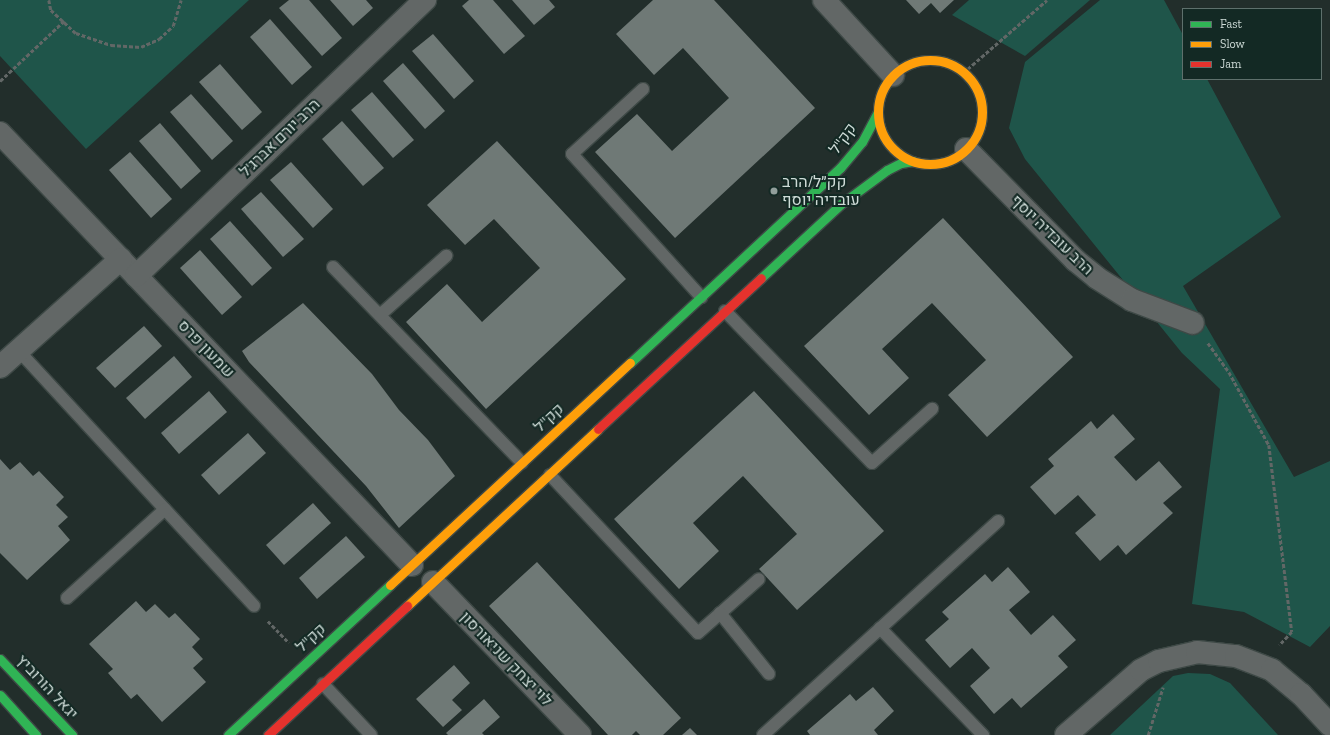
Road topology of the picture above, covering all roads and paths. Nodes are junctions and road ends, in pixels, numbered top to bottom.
1 (49, 0) edge
2 (180, 0) edge
3 (425, 0) edge
4 (824, 0) edge
5 (1047, 0) edge
6 (64, 21) junction
7 (963, 73) junction
8 (893, 75) junction
9 (0, 81) edge
10 (643, 89) dead end
11 (878, 112) junction
12 (0, 133) edge
13 (966, 149) junction
14 (913, 161) junction
15 (446, 256) dead end
16 (121, 259) junction
17 (333, 267) dead end
18 (136, 276) junction
19 (701, 297) junction
20 (725, 311) junction
21 (380, 315) junction
22 (1193, 323) joint
23 (18, 350) junction
24 (0, 366) edge
25 (932, 409) dead end
26 (522, 463) junction
27 (550, 474) junction
28 (165, 509) junction
29 (998, 521) dead end
30 (412, 565) junction
31 (759, 579) dead end
32 (433, 582) junction
33 (66, 598) dead end
34 (254, 606) joint
35 (720, 613) junction
36 (880, 628) junction
37 (0, 659) edge
38 (1159, 661) junction
39 (307, 663) junction
40 (1262, 665) junction
41 (768, 674) dead end
42 (323, 684) junction
43 (0, 695) edge
44 (1330, 726) edge
45 (36, 735) edge
46 (72, 735) edge
47 (228, 735) edge
48 (268, 735) edge
49 (371, 735) edge
50 (580, 735) edge
51 (763, 735) edge
52 (983, 735) edge
53 (1066, 735) edge
54 (1148, 735) edge

1 - 6 path
2 - 6 path
3 - 18 street, הרב יורם אברג'ל
4 - 8 street
5 - 7 path
6 - 9 path
7 - 8 street
7 - 13 street
8 - 11 street
10 - 19 lane
11 - 14 street
11 - 19 street, קק"ל
12 - 16 street, שמעון פרס
13 - 14 street
13 - 22 street, הרב עובדיה יוסף
14 - 20 street
15 - 21 lane
16 - 18 street, שמעון פרס
16 - 23 street
17 - 21 lane
18 - 30 street, שמעון פרס
19 - 26 street, קק"ל
20 - 25 lane
20 - 27 street
21 - 26 lane
22 - 40 path
23 - 24 street
23 - 28 lane
26 - 30 street, קק"ל
27 - 32 street
27 - 35 lane
28 - 33 lane
28 - 34 lane
29 - 36 lane
30 - 39 street, קק"ל
31 - 35 lane
32 - 42 street
32 - 50 street, לוי יצחק שניאורסון
34 - 39 path
35 - 41 lane
36 - 51 lane
36 - 52 lane
37 - 46 street, יגאל הורוביץ
38 - 40 street
38 - 53 street
38 - 54 path
39 - 47 street, קק"ל
40 - 44 street
42 - 48 street
42 - 49 lane
43 - 45 street

